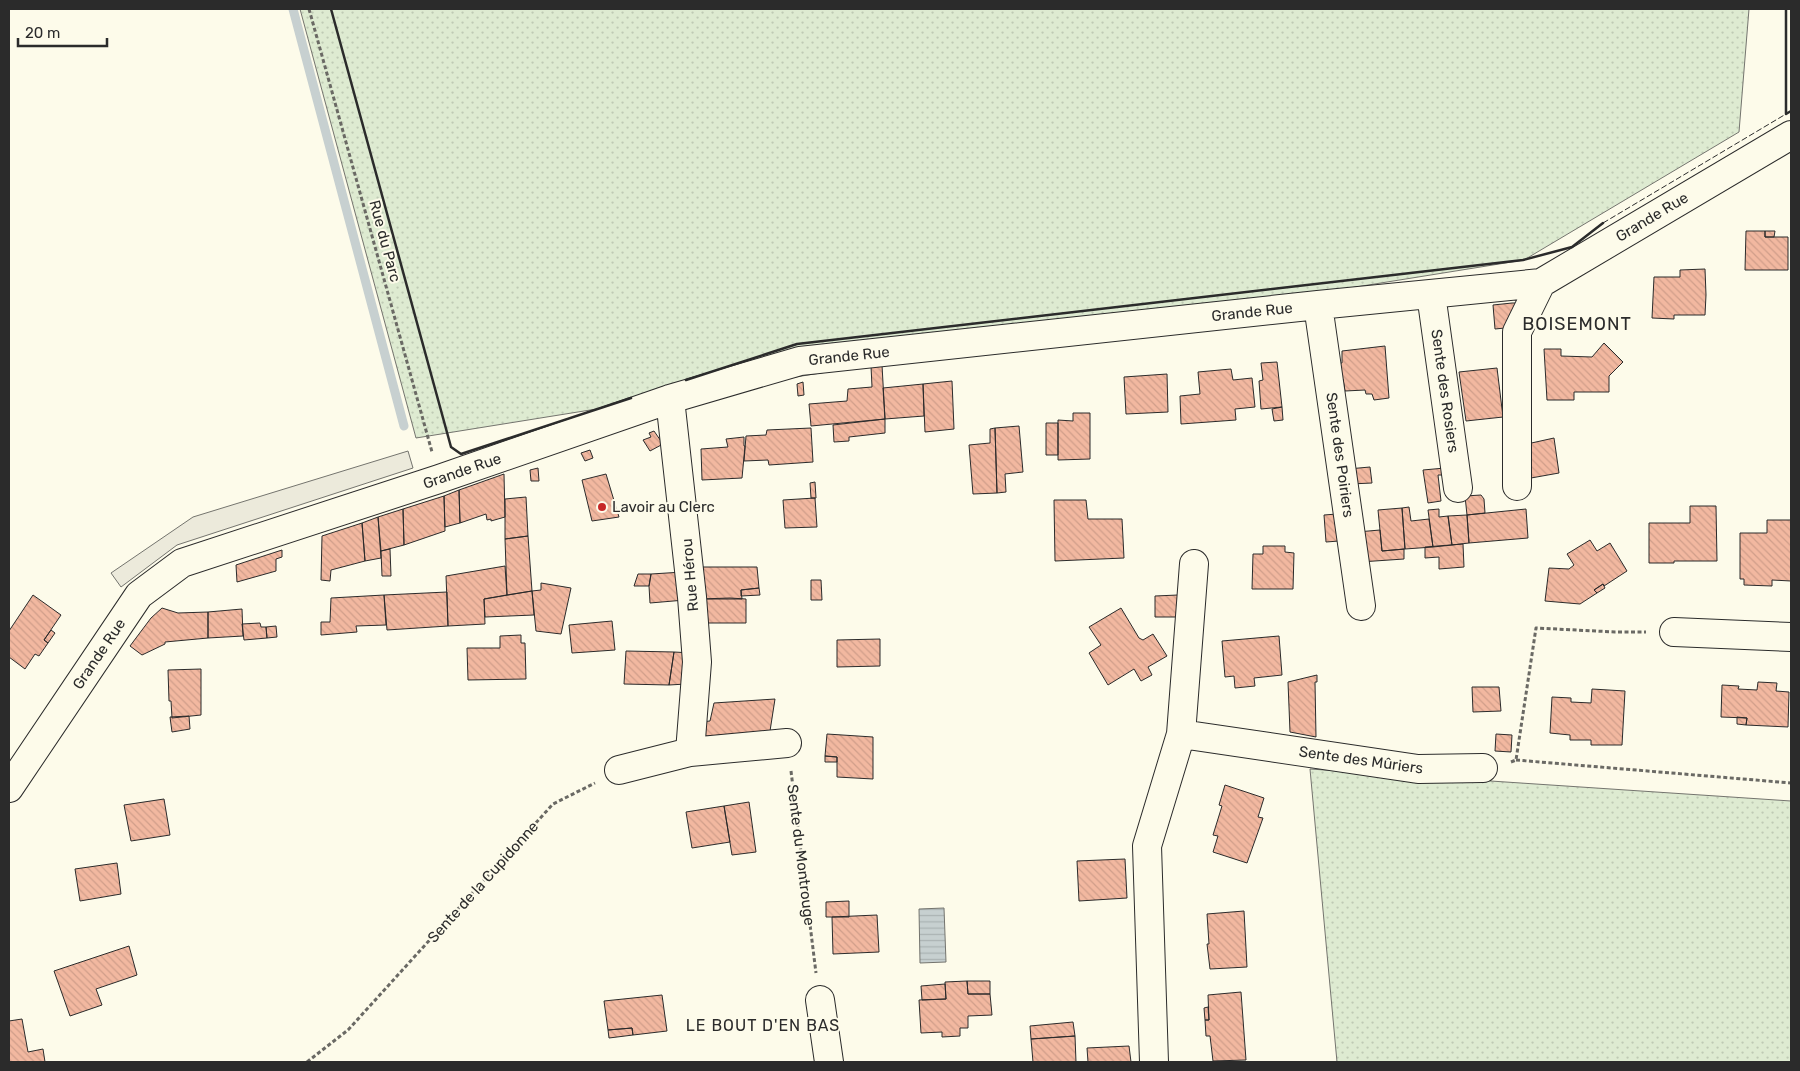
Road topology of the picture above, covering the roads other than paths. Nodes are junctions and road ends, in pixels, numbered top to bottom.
1 (1791, 135) edge
2 (1541, 283) junction
3 (1431, 294) junction
4 (1318, 305) junction
5 (670, 399) junction
6 (1518, 486) dead end
7 (1458, 488) dead end
8 (1194, 564) dead end
9 (1361, 606) dead end
10 (1674, 632) road end
11 (1791, 636) edge
12 (1181, 734) junction
13 (788, 743) road end
14 (690, 752) junction
15 (1483, 768) road end
16 (619, 770) road end
17 (9, 788) edge
18 (820, 1000) road end
19 (830, 1062) edge
20 (1154, 1062) edge

1 - 2 street, Grande Rue
2 - 3 street, Grande Rue
2 - 6 street
3 - 4 street, Grande Rue
3 - 7 street, Sente des Rosiers
4 - 5 street, Grande Rue
4 - 9 street, Sente des Poiriers
5 - 14 street, Rue Hérou
5 - 17 street, Grande Rue
8 - 12 street
10 - 11 street
12 - 15 street, Sente des Mûriers
12 - 20 street
13 - 14 street
14 - 16 street
18 - 19 street

